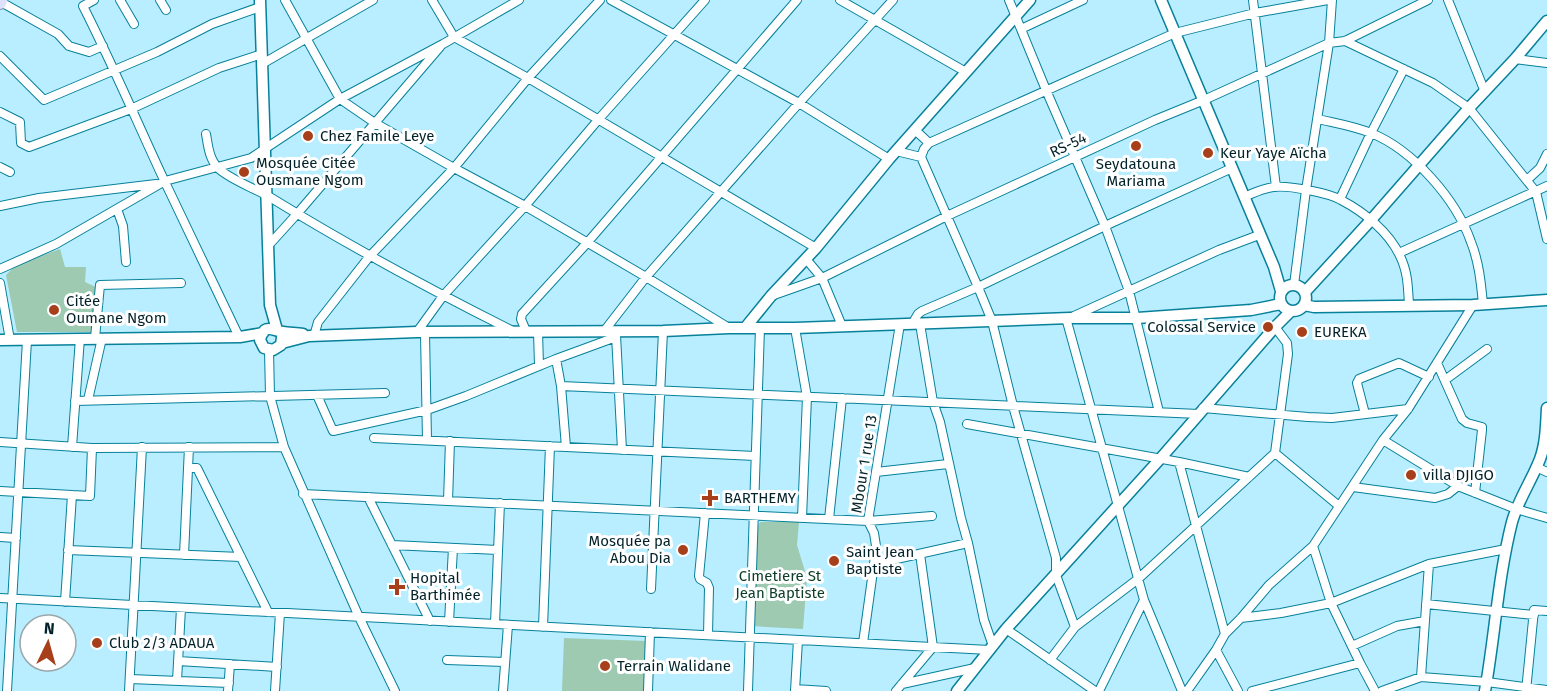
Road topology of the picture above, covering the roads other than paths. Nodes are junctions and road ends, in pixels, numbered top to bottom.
1 (94, 0) edge
2 (120, 0) edge
3 (285, 0) edge
4 (373, 0) edge
5 (432, 0) edge
6 (519, 0) edge
7 (600, 0) edge
8 (611, 0) edge
9 (705, 0) edge
10 (797, 0) edge
11 (840, 0) edge
12 (893, 0) edge
13 (1009, 0) edge
14 (1030, 0) edge
15 (1083, 0) edge
16 (1161, 0) edge
17 (1253, 0) edge
18 (1328, 0) edge
19 (1332, 0) edge
20 (1428, 0) edge
21 (1448, 0) edge
22 (1, 1) edge
23 (260, 4) edge
24 (1255, 13) junction
25 (1016, 16) junction
26 (875, 20) junction
27 (1547, 21) edge
28 (134, 24) dead end
29 (1021, 29) junction
30 (1175, 33) junction
31 (673, 34) junction
32 (454, 37) junction
33 (306, 39) junction
34 (1345, 41) junction
35 (1329, 43) junction
36 (443, 44) junction
37 (103, 46) junction
38 (0, 56) edge
39 (262, 59) junction
40 (1515, 59) junction
41 (1547, 63) edge
42 (1404, 69) junction
43 (737, 70) junction
44 (113, 71) junction
45 (966, 72) junction
46 (1262, 73) junction
47 (528, 78) junction
48 (1046, 90) junction
49 (1485, 92) junction
50 (340, 99) junction
51 (1204, 100) junction
52 (799, 103) junction
53 (1469, 108) junction
54 (131, 109) junction
55 (0, 112) edge
56 (1318, 119) junction
57 (598, 120) junction
58 (375, 123) junction
59 (915, 130) junction
60 (1371, 133) junction
61 (206, 134) dead end
62 (929, 143) junction
63 (265, 148) junction
64 (1547, 154) edge
65 (893, 155) junction
66 (661, 157) junction
67 (921, 157) junction
68 (1075, 157) junction
69 (1420, 164) junction
70 (0, 166) edge
71 (216, 166) junction
72 (454, 168) junction
73 (1232, 168) junction
74 (10, 172) dead end
75 (1527, 180) junction
76 (162, 183) junction
77 (1547, 186) edge
78 (1276, 187) junction
79 (1306, 190) junction
80 (722, 192) junction
81 (1536, 192) junction
82 (267, 195) junction
83 (1244, 197) junction
84 (1340, 199) junction
85 (0, 206) edge
86 (525, 206) junction
87 (117, 209) junction
88 (297, 214) junction
89 (947, 216) junction
90 (1371, 220) junction
91 (1464, 224) junction
92 (1105, 226) junction
93 (1259, 235) junction
94 (1547, 239) edge
95 (587, 243) junction
96 (268, 246) junction
97 (816, 248) junction
98 (1399, 253) junction
99 (369, 257) junction
100 (806, 259) junction
101 (126, 262) dead end
102 (0, 269) edge
103 (646, 277) junction
104 (822, 278) junction
105 (0, 283) edge
106 (182, 283) dead end
107 (978, 287) junction
108 (1129, 291) junction
109 (443, 296) junction
110 (771, 296) junction
111 (1292, 296) junction
112 (1547, 300) edge
113 (270, 305) junction
114 (1409, 305) junction
115 (1478, 305) junction
116 (1068, 318) junction
117 (1137, 318) junction
118 (992, 321) junction
119 (911, 324) junction
120 (842, 326) junction
121 (1276, 326) junction
122 (729, 328) junction
123 (745, 328) junction
124 (760, 328) junction
125 (795, 328) junction
126 (532, 331) junction
127 (663, 331) junction
128 (514, 332) junction
129 (613, 332) junction
130 (421, 333) junction
131 (280, 335) junction
132 (311, 336) junction
133 (240, 337) junction
134 (80, 338) junction
135 (99, 338) junction
136 (264, 339) junction
137 (5, 340) edge
138 (27, 340) junction
139 (1487, 349) dead end
140 (556, 359) junction
141 (1437, 363) junction
142 (539, 366) junction
143 (1429, 377) junction
144 (1445, 380) junction
145 (561, 386) junction
146 (619, 388) junction
147 (660, 390) junction
148 (385, 393) dead end
149 (317, 394) junction
150 (758, 394) junction
151 (270, 396) junction
152 (807, 397) junction
153 (843, 398) junction
154 (88, 400) junction
155 (888, 400) junction
156 (75, 401) junction
157 (933, 402) junction
158 (1013, 406) junction
159 (1547, 408) edge
160 (1092, 409) junction
161 (1408, 409) junction
162 (427, 410) junction
163 (1201, 411) junction
164 (1159, 412) junction
165 (1280, 414) junction
166 (1365, 414) junction
167 (967, 424) dead end
168 (1021, 434) junction
169 (374, 438) dead end
170 (428, 440) junction
171 (1383, 440) junction
172 (450, 441) junction
173 (0, 442) edge
174 (21, 443) junction
175 (550, 446) junction
176 (72, 447) junction
177 (142, 447) junction
178 (189, 447) junction
179 (284, 447) junction
180 (566, 447) junction
181 (92, 448) junction
182 (1102, 449) junction
183 (622, 450) junction
184 (657, 451) junction
185 (1275, 453) junction
186 (756, 456) junction
187 (1160, 459) junction
188 (1179, 462) junction
189 (948, 464) junction
190 (1536, 467) junction
191 (188, 468) junction
192 (876, 472) junction
193 (1547, 472) edge
194 (1249, 477) junction
195 (1458, 486) junction
196 (1353, 487) junction
197 (0, 490) edge
198 (19, 492) junction
199 (1475, 493) junction
200 (303, 494) junction
201 (72, 495) junction
202 (368, 497) junction
203 (448, 501) junction
204 (500, 503) junction
205 (548, 506) junction
206 (1118, 506) junction
207 (1339, 506) junction
208 (1516, 509) junction
209 (655, 511) junction
210 (705, 513) junction
211 (753, 515) junction
212 (932, 516) dead end
213 (802, 518) junction
214 (1547, 518) edge
215 (829, 519) junction
216 (868, 521) junction
217 (1195, 526) junction
218 (0, 537) edge
219 (16, 538) junction
220 (968, 543) junction
221 (392, 545) junction
222 (1313, 546) junction
223 (453, 548) junction
224 (1506, 549) junction
225 (68, 550) junction
226 (498, 550) junction
227 (136, 553) junction
228 (920, 554) junction
229 (184, 555) junction
230 (241, 558) junction
231 (874, 564) junction
232 (1429, 564) junction
233 (1056, 575) junction
234 (1138, 579) junction
235 (651, 589) dead end
236 (0, 598) edge
237 (13, 599) junction
238 (1144, 600) junction
239 (65, 602) junction
240 (1331, 603) junction
241 (1426, 604) junction
242 (134, 605) junction
243 (181, 608) junction
244 (1547, 611) edge
245 (268, 612) junction
246 (1497, 612) junction
247 (280, 613) junction
248 (1534, 615) junction
249 (359, 617) junction
250 (1241, 618) junction
251 (430, 621) junction
252 (1425, 621) junction
253 (449, 622) junction
254 (495, 624) junction
255 (507, 625) junction
256 (543, 627) junction
257 (1075, 627) junction
258 (1006, 630) junction
259 (650, 632) junction
260 (1225, 634) junction
261 (708, 635) junction
262 (750, 638) junction
263 (798, 640) junction
264 (863, 644) junction
265 (1352, 646) junction
266 (933, 647) junction
267 (991, 648) junction
268 (1216, 650) junction
269 (0, 655) edge
270 (9, 656) junction
271 (447, 660) dead end
272 (1050, 660) junction
273 (178, 661) junction
274 (505, 662) junction
275 (1360, 663) junction
276 (230, 664) junction
277 (277, 667) junction
278 (975, 668) junction
279 (1421, 677) junction
280 (130, 679) junction
281 (177, 681) junction
282 (902, 684) junction
283 (1486, 686) edge
284 (228, 687) edge
285 (1526, 689) edge
286 (795, 690) edge
287 (1547, 690) edge
288 (8, 691) edge
289 (129, 691) edge
290 (275, 691) edge
291 (395, 691) edge
292 (503, 691) edge
293 (648, 691) edge
294 (748, 691) edge
295 (826, 691) edge
296 (896, 691) edge
297 (957, 691) edge
298 (1097, 691) edge
299 (1184, 691) edge
300 (1238, 691) edge
301 (1252, 691) edge
302 (1375, 691) edge
303 (1382, 691) edge

1 - 37 street
2 - 28 street
3 - 33 street
4 - 33 street
5 - 32 street
6 - 32 street
7 - 47 street
8 - 31 street
9 - 31 street
10 - 43 street
11 - 26 street
12 - 26 street
13 - 25 street
14 - 25 street
15 - 29 street
16 - 30 street
17 - 24 street
18 - 24 street
19 - 35 street
20 - 34 street
21 - 49 street
22 - 37 street
23 - 39 street
23 - 44 street
24 - 30 street
24 - 46 street
25 - 29 street
25 - 45 street
26 - 45 street
26 - 52 street
27 - 40 street
29 - 48 street
30 - 48 street
30 - 51 street
31 - 43 street
31 - 57 street
32 - 36 street
32 - 47 street
33 - 39 street
33 - 50 street
34 - 35 street, RS-54
34 - 42 street
35 - 46 street, RS-54
35 - 56 street
36 - 50 street
36 - 58 street
37 - 44 street
38 - 44 street
39 - 54 street
39 - 63 street
40 - 41 street
40 - 49 street
42 - 53 street
42 - 60 street
43 - 52 street
43 - 66 street
44 - 54 street
45 - 59 street
46 - 51 street, RS-54
46 - 78 street
47 - 57 street
47 - 72 street
48 - 62 street
48 - 68 street
49 - 53 street
50 - 58 street
50 - 63 street
51 - 68 street, RS-54
51 - 73 street
52 - 65 street
52 - 80 street
53 - 69 street
53 - 75 street
54 - 55 street
54 - 76 street
56 - 60 street
56 - 79 street
57 - 66 street
57 - 86 street
58 - 72 street
58 - 88 street
59 - 62 street
59 - 65 street
60 - 69 street
60 - 84 street
61 - 71 street
62 - 67 street
63 - 71 street
63 - 82 street
64 - 75 street
65 - 67 street
65 - 97 street
66 - 80 street
66 - 95 street
67 - 89 street
68 - 89 street, RS-54
68 - 92 street
69 - 90 street
69 - 91 street
70 - 74 street
71 - 76 street
71 - 82 street
72 - 86 street
72 - 99 street
73 - 83 street
73 - 92 street
75 - 81 street
76 - 85 street
76 - 87 street
76 - 133 street
77 - 81 street
78 - 79 street
78 - 83 street
79 - 84 street
79 - 111 street
80 - 97 street
80 - 103 street
81 - 91 street
81 - 94 street
82 - 88 street
82 - 96 street
83 - 93 street
84 - 90 street
86 - 95 street
86 - 109 street
87 - 101 street
87 - 102 street
88 - 96 street
88 - 99 street
89 - 104 street, RS-54
89 - 107 street
90 - 98 street
90 - 111 street
91 - 98 street
91 - 115 street
92 - 107 street
92 - 108 street
93 - 108 street
93 - 111 street
95 - 103 street
95 - 126 street
96 - 113 street
97 - 100 street
98 - 114 street
99 - 109 street
99 - 132 street
100 - 104 street
100 - 110 street
103 - 122 street
103 - 129 street
104 - 110 street, RS-54
104 - 120 street
105 - 137 street
106 - 135 street
107 - 118 street
107 - 119 street
108 - 116 street
108 - 117 street
109 - 128 street
109 - 130 street
110 - 123 street
111 - 114 street
111 - 117 street
111 - 121 street
112 - 115 street
113 - 131 street
113 - 136 street
114 - 115 street
115 - 141 street
116 - 117 street
116 - 118 street
116 - 160 street
117 - 164 street
118 - 119 street
118 - 158 street
119 - 120 street
119 - 155 street, Mbour 1 rue 13
119 - 157 street
120 - 125 street
121 - 163 street
121 - 165 street
122 - 123 street
122 - 127 street
123 - 124 street
124 - 125 street
124 - 150 street
125 - 152 street
126 - 128 street
126 - 129 street
126 - 142 street
127 - 129 street
127 - 147 street
128 - 130 street
129 - 140 street
129 - 146 street
130 - 132 street
130 - 162 street
131 - 132 street
131 - 136 street
131 - 136 street
133 - 135 street
133 - 136 street
134 - 135 street
134 - 138 street
134 - 156 street
135 - 154 street
136 - 151 street
137 - 138 street
138 - 174 street
139 - 144 street
140 - 142 street
140 - 145 street
141 - 143 street
141 - 144 street
142 - 162 street
143 - 161 street
143 - 166 street
144 - 199 street
145 - 146 street
145 - 180 street
146 - 147 street
146 - 183 street
147 - 150 street
147 - 184 street
148 - 149 street
149 - 151 street
149 - 162 street
150 - 152 street
150 - 186 street
151 - 154 street
151 - 179 street
152 - 153 street
152 - 213 street
153 - 155 street
153 - 215 street
154 - 156 street
155 - 157 street
155 - 192 street, Mbour 1 rue 13
156 - 176 street
157 - 158 street
157 - 189 street
158 - 160 street
158 - 168 street
159 - 190 street
160 - 164 street
160 - 182 street
161 - 166 street
161 - 171 street
162 - 170 street
163 - 164 street
163 - 165 street
163 - 187 street
165 - 166 street
165 - 185 street
167 - 168 street
168 - 182 street
168 - 233 street
169 - 170 street
170 - 172 street
171 - 195 street
171 - 196 street
172 - 175 street
172 - 203 street
173 - 174 street
174 - 176 street
174 - 198 street
175 - 180 street
175 - 205 street
176 - 181 street
177 - 178 street
177 - 181 street
177 - 227 street
178 - 179 street
178 - 191 street
179 - 200 street
180 - 183 street
181 - 201 street
182 - 187 street
182 - 206 street
183 - 184 street
184 - 186 street
184 - 209 street
185 - 194 street
185 - 207 street
186 - 211 street
187 - 188 street
187 - 206 street
188 - 194 street
188 - 217 street
189 - 192 street
189 - 220 street
190 - 193 street
190 - 208 street
191 - 229 street
191 - 230 street
192 - 216 street, Mbour 1 rue 13
194 - 217 street
195 - 196 street
195 - 199 street
196 - 207 street
197 - 198 street
198 - 201 street
198 - 219 street
199 - 208 street
200 - 202 street
200 - 249 street
201 - 225 street
202 - 203 street
202 - 221 street
203 - 204 street
204 - 205 street
204 - 226 street
205 - 209 street
205 - 256 street
206 - 233 street
206 - 234 street
207 - 222 street
208 - 214 street
208 - 224 street
209 - 210 street
209 - 235 street
210 - 211 street
210 - 261 street
211 - 213 street
211 - 262 street
212 - 216 street
213 - 215 street
215 - 216 street
216 - 231 street, Mbour 1 rue 13
217 - 234 street
217 - 260 street
218 - 219 street
219 - 237 street
220 - 228 street
220 - 267 street
221 - 223 street
221 - 251 street
222 - 240 street
222 - 250 street
223 - 226 street
223 - 253 street
224 - 232 street
224 - 246 street
225 - 227 street
225 - 239 street
226 - 254 street
227 - 229 street
227 - 242 street
228 - 231 street
228 - 266 street
229 - 230 street
230 - 245 street
231 - 264 street, Mbour 1 rue 13
232 - 240 street
232 - 241 street
233 - 257 street
233 - 258 street
234 - 238 street
234 - 257 street
236 - 237 street
237 - 239 street
237 - 270 street
238 - 298 street
238 - 299 street
239 - 242 street
240 - 250 street
240 - 265 street
241 - 246 street
241 - 252 street
242 - 243 street
242 - 280 street
243 - 245 street
243 - 273 street
244 - 248 street
245 - 247 street
246 - 248 street
246 - 283 street
247 - 249 street
247 - 277 street
248 - 285 street
249 - 251 street
249 - 291 street
250 - 260 street
251 - 253 street
252 - 265 street
252 - 279 street
253 - 254 street
254 - 255 street
255 - 256 street
255 - 274 street
256 - 259 street
257 - 272 street
258 - 267 street
258 - 272 street
259 - 261 street
259 - 293 street
260 - 268 street
261 - 262 street
262 - 263 street
262 - 294 street
263 - 264 street
263 - 286 street
264 - 266 street
265 - 275 street
266 - 267 street
266 - 282 street
267 - 278 street
268 - 299 street
268 - 300 street
269 - 270 street
270 - 288 street
271 - 274 street
272 - 298 street
273 - 276 street
273 - 281 street
274 - 292 street
275 - 301 street
275 - 302 street
276 - 277 street
276 - 284 street
277 - 290 street
278 - 282 street
278 - 297 street
279 - 283 street
279 - 303 street
280 - 281 street
280 - 289 street
281 - 284 street
282 - 296 street
283 - 285 street
285 - 287 street
286 - 295 street

